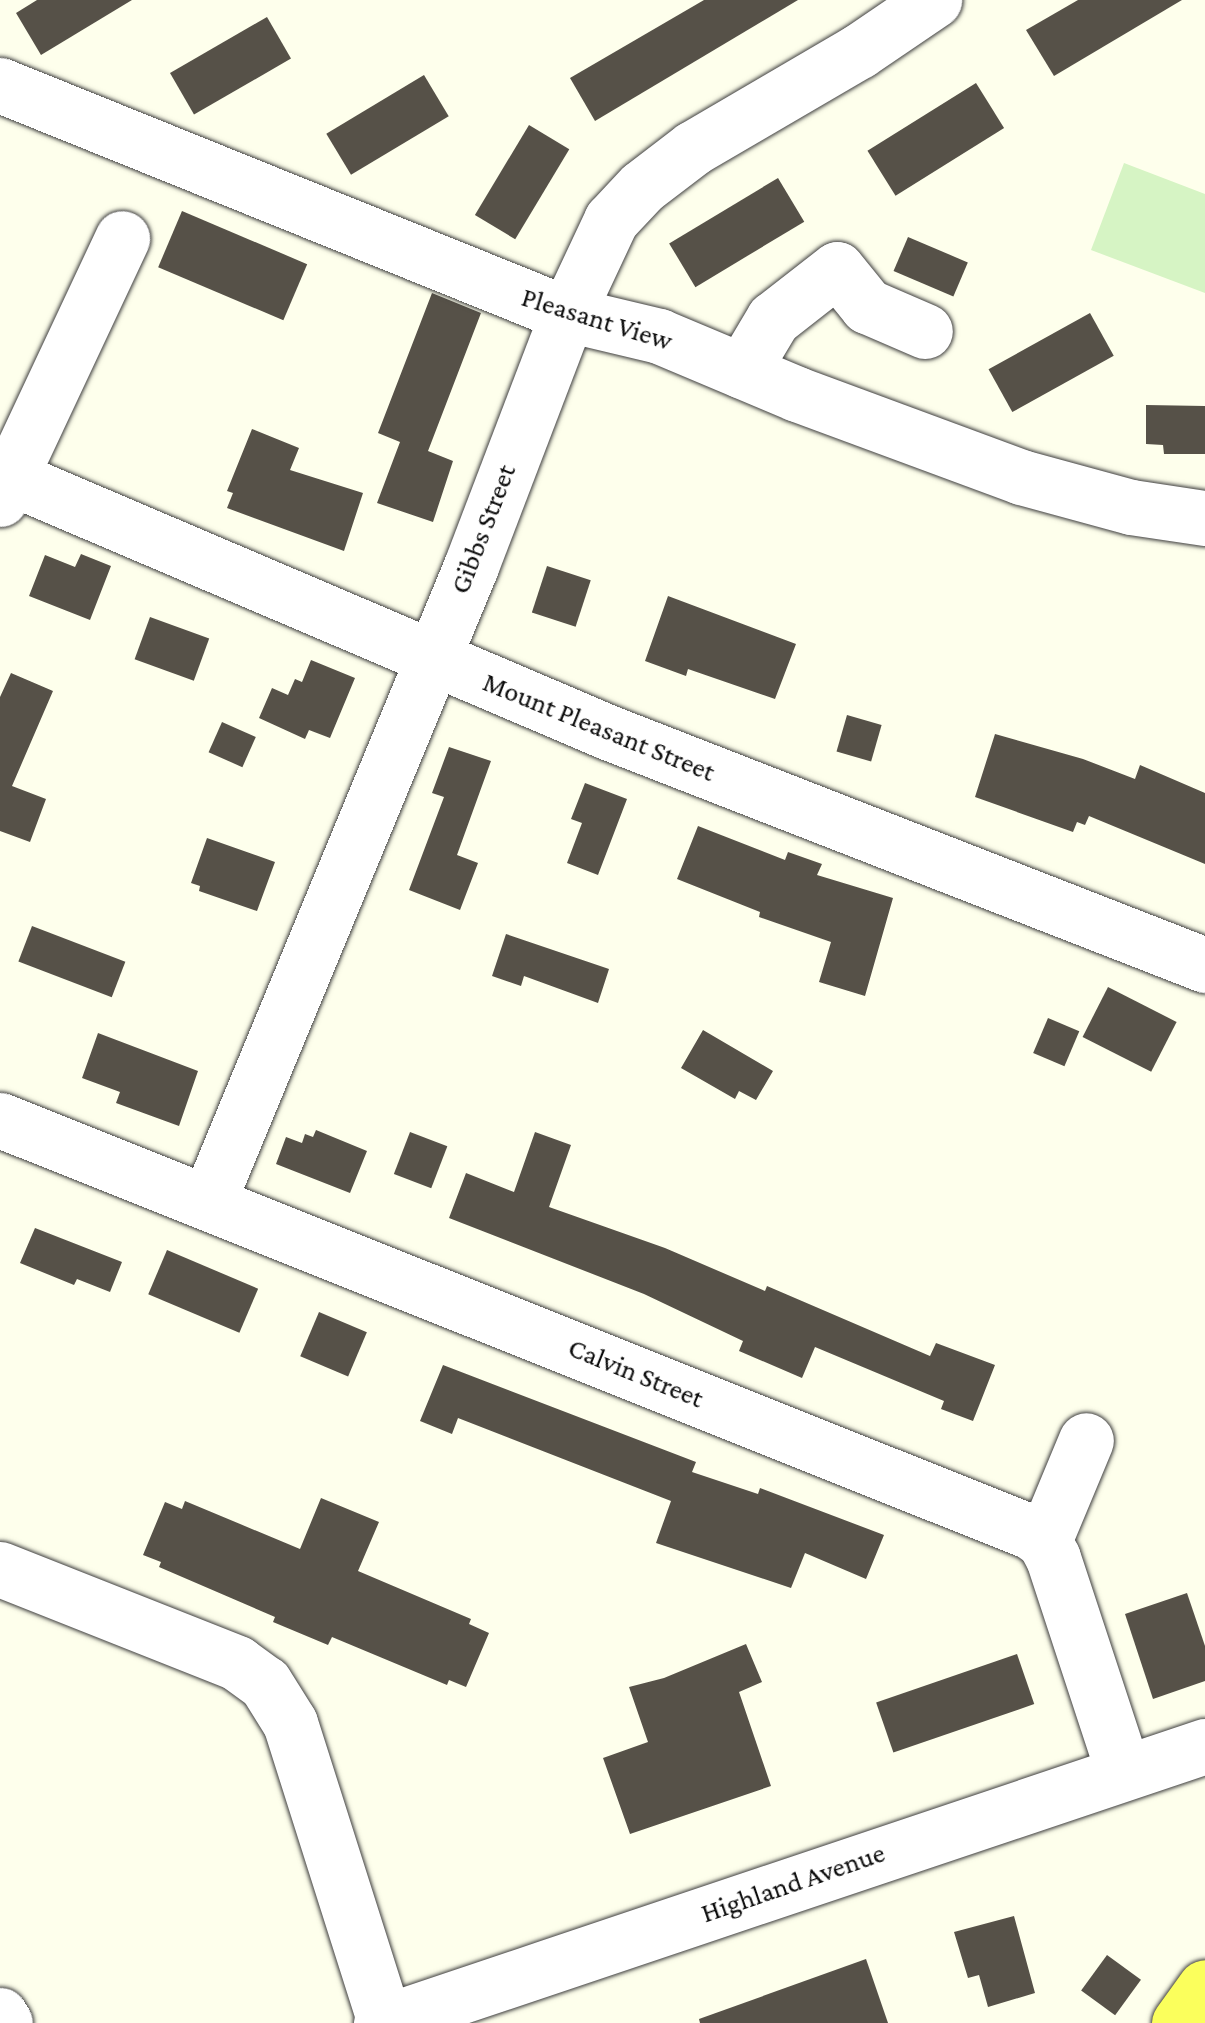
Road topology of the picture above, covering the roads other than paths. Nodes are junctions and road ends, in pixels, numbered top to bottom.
1 (934, 0) edge
2 (0, 85) edge
3 (122, 238) dead end
4 (567, 314) junction
5 (925, 331) dead end
6 (742, 371) junction
7 (3, 483) edge
8 (1205, 518) edge
9 (432, 659) junction
10 (1205, 965) edge
11 (0, 1120) edge
12 (208, 1202) junction
13 (1086, 1440) dead end
14 (1044, 1540) junction
15 (0, 1569) edge
16 (1205, 1746) edge
17 (1123, 1771) junction
18 (1205, 1987) edge
19 (0, 2015) edge
20 (383, 2022) edge
21 (5, 2023) edge
22 (1179, 2023) edge

1 - 4 street, Gibbs Street
2 - 4 street, Pleasant View
3 - 7 street
4 - 6 street, Pleasant View
4 - 9 street, Gibbs Street
5 - 6 street
6 - 8 street, Pleasant View
7 - 9 street, Mount Pleasant Street
9 - 10 street, Mount Pleasant Street
9 - 12 street, Gibbs Street
11 - 12 street, Calvin Street
12 - 14 street, Calvin Street
13 - 14 street
14 - 17 street
15 - 20 street
16 - 17 street, Highland Avenue
17 - 20 street, Highland Avenue
18 - 22 main road
19 - 21 street

